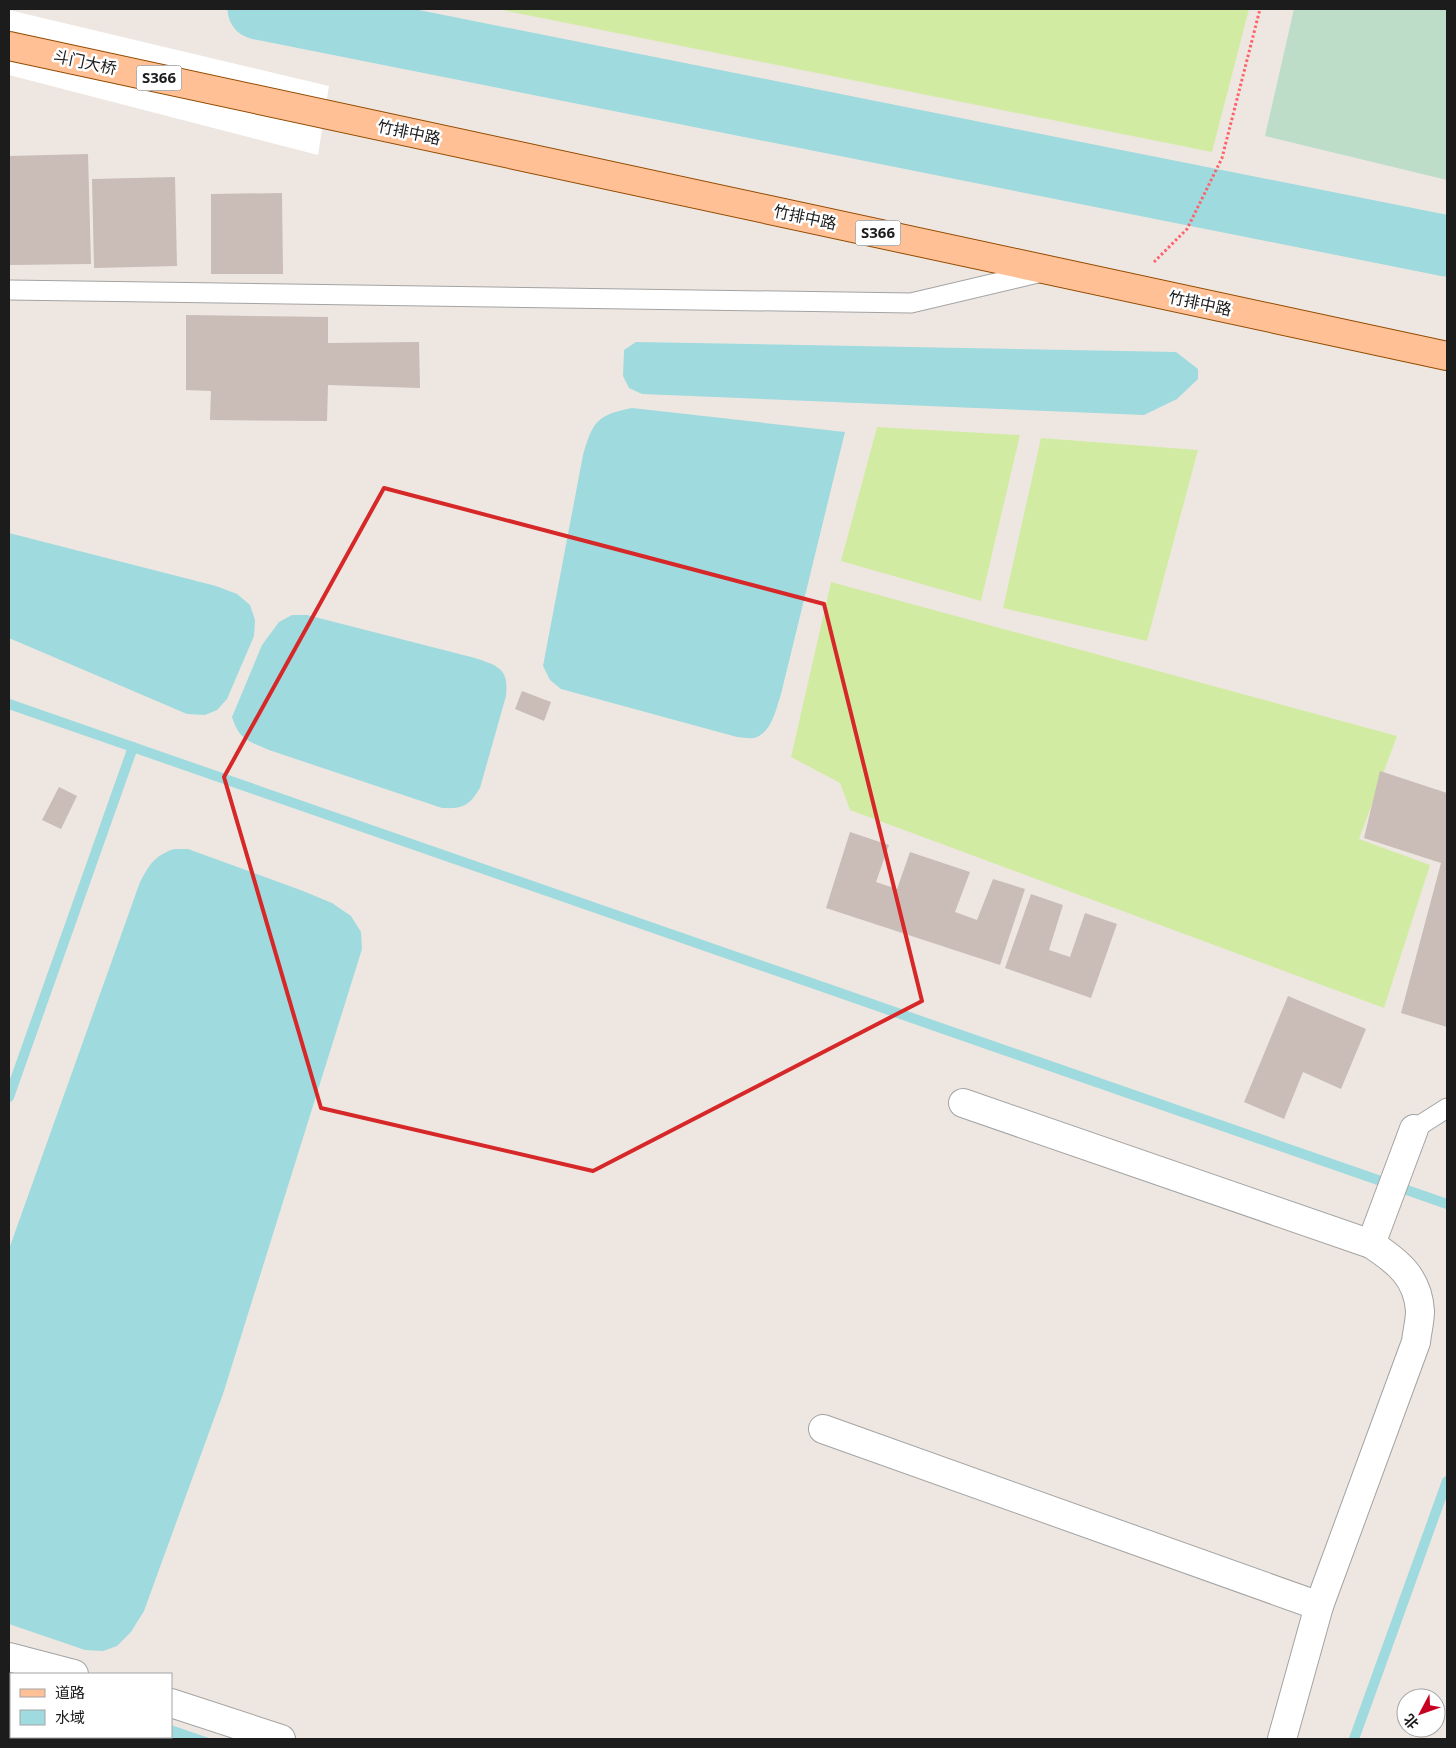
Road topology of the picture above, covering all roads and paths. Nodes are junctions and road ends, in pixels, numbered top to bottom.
1 (1260, 9) edge
2 (9, 46) edge
3 (308, 111) joint
4 (1187, 229) dead end
5 (1051, 270) junction
6 (9, 290) edge
7 (1447, 356) edge
8 (963, 1103) dead end
9 (1447, 1108) edge
10 (1414, 1129) joint
11 (1371, 1244) junction
12 (823, 1429) dead end
13 (1319, 1606) junction
14 (9, 1657) edge
15 (70, 1673) edge
16 (172, 1703) edge
17 (281, 1739) edge
18 (1282, 1739) edge

1 - 4 path
2 - 3 main road, 斗门大桥 / S366
3 - 5 main road, 竹排中路 / S366
5 - 6 lane
5 - 7 main road, 竹排中路 / S366
8 - 11 street
9 - 10 lane
10 - 11 street
11 - 13 street
12 - 13 street
13 - 18 street
14 - 15 street
16 - 17 street

